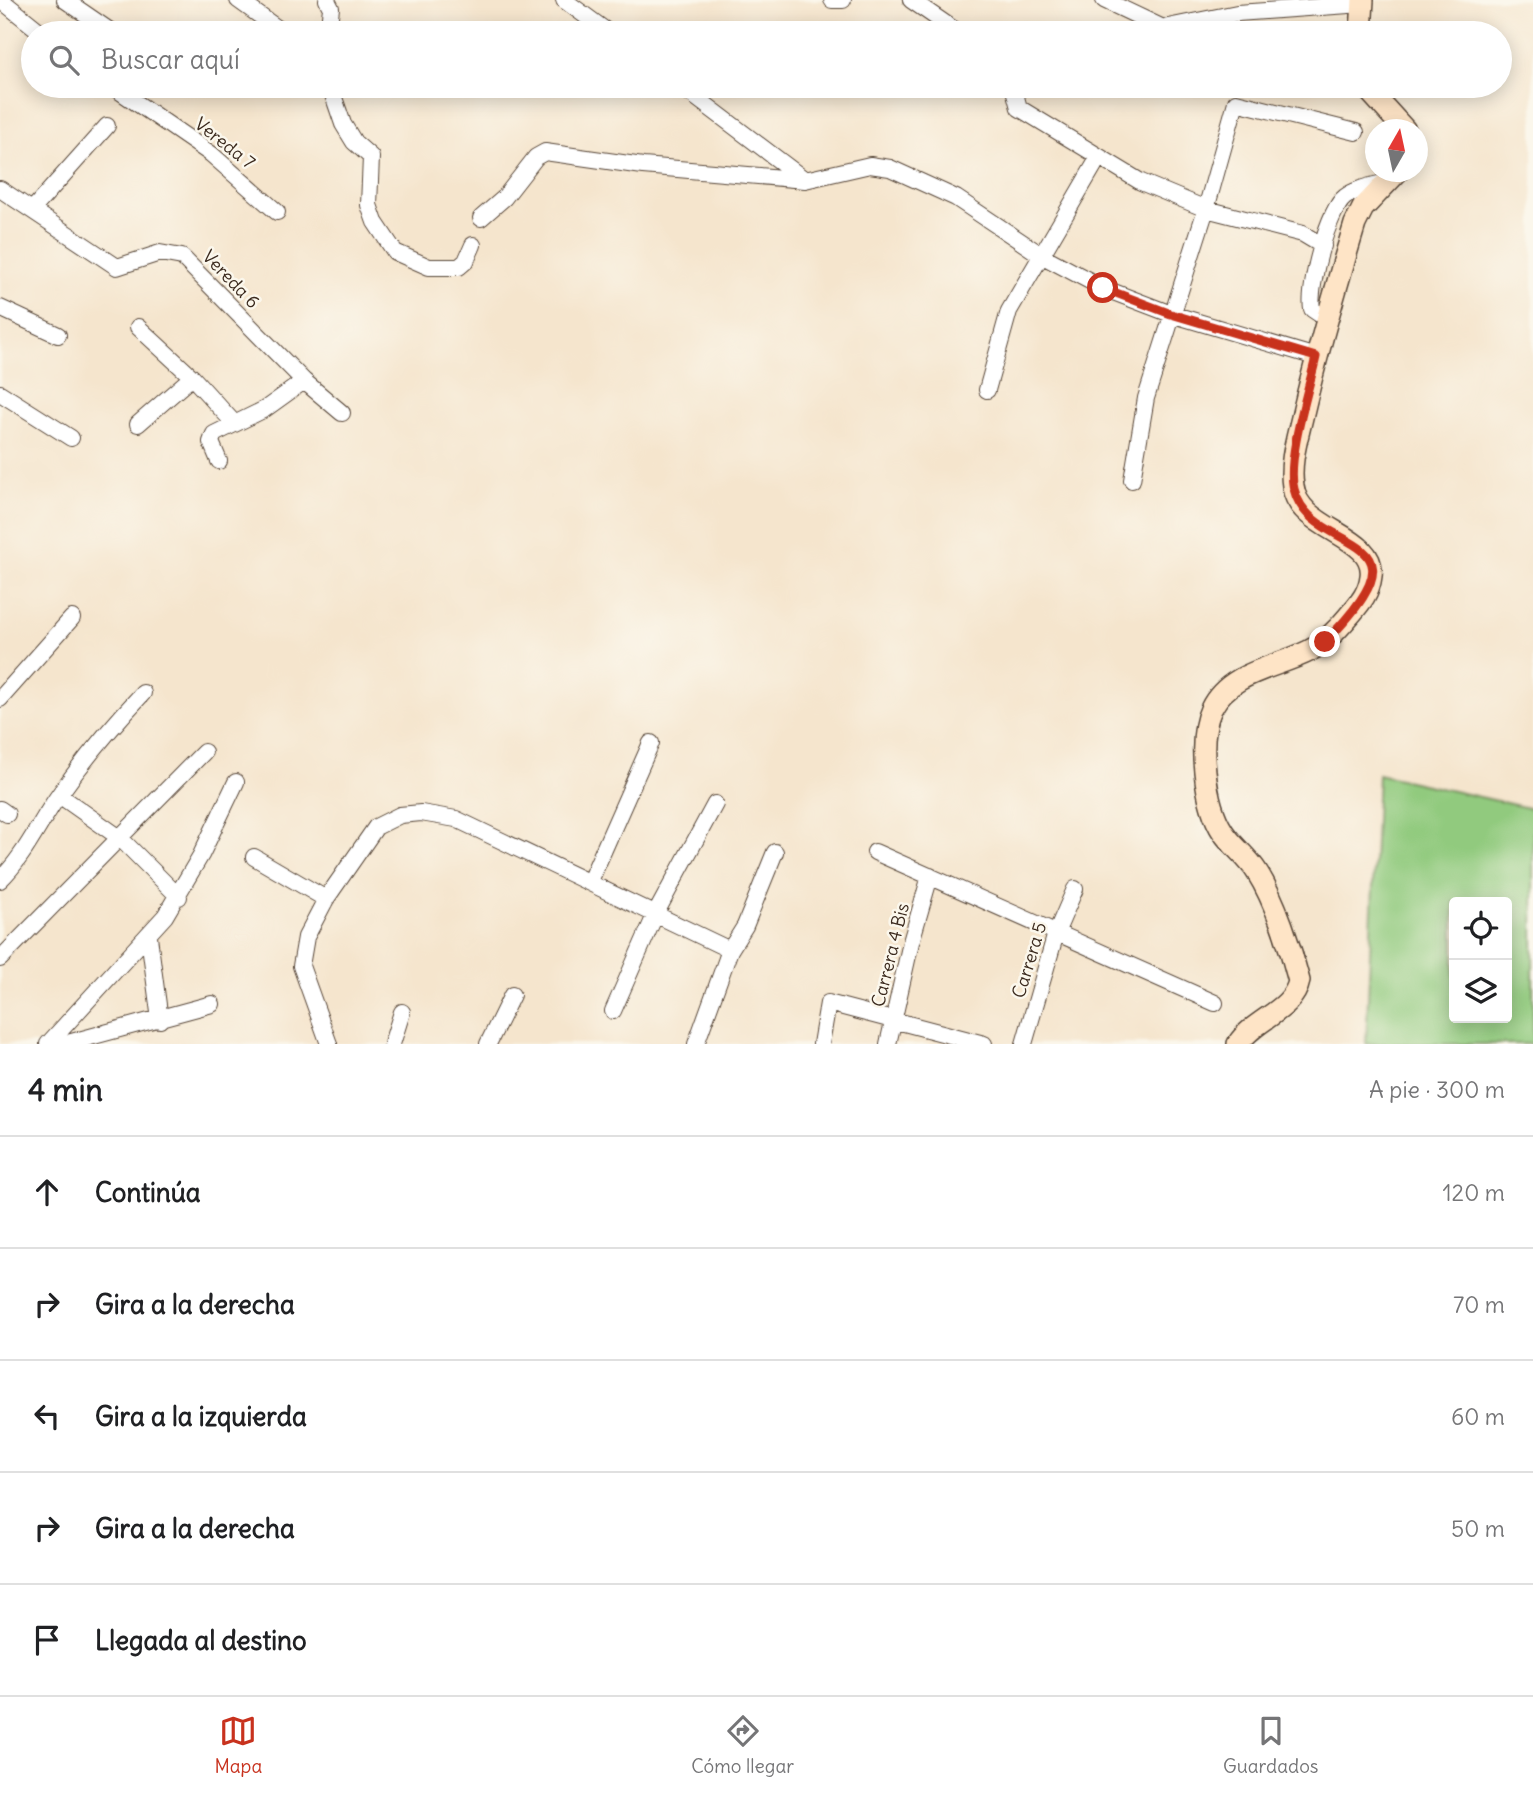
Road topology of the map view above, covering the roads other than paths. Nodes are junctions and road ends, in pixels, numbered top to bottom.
1 (1, 0) edge
2 (65, 0) edge
3 (238, 0) edge
4 (327, 0) edge
5 (564, 0) edge
6 (832, 0) edge
7 (843, 0) edge
8 (911, 0) edge
9 (1104, 0) edge
10 (1363, 2) edge
11 (27, 21) edge
12 (96, 21) edge
13 (267, 21) edge
14 (329, 21) edge
15 (593, 21) edge
16 (942, 21) edge
17 (1148, 21) edge
18 (1198, 21) edge
19 (1362, 21) edge
20 (129, 98) edge
21 (334, 98) edge
22 (697, 98) edge
23 (1016, 98) edge
24 (1376, 98) edge
25 (1395, 119) edge
26 (107, 126) dead end
27 (1356, 132) dead end
28 (1099, 157) junction
29 (805, 180) junction
30 (1380, 182) edge
31 (1387, 182) edge
32 (0, 189) edge
33 (1206, 209) junction
34 (32, 210) junction
35 (276, 212) dead end
36 (481, 218) dead end
37 (473, 245) dead end
38 (1323, 246) junction
39 (1041, 255) junction
40 (0, 308) edge
41 (1171, 314) junction
42 (1326, 319) junction
43 (138, 327) dead end
44 (58, 335) dead end
45 (1316, 357) junction
46 (192, 377) junction
47 (304, 381) junction
48 (986, 390) dead end
49 (0, 393) edge
50 (342, 413) dead end
51 (234, 423) junction
52 (138, 424) dead end
53 (71, 438) dead end
54 (219, 461) dead end
55 (1132, 480) dead end
56 (72, 618) dead end
57 (143, 693) dead end
58 (0, 699) edge
59 (651, 743) dead end
60 (204, 752) dead end
61 (236, 782) dead end
62 (59, 795) junction
63 (715, 804) dead end
64 (120, 838) junction
65 (775, 852) dead end
66 (875, 852) dead end
67 (254, 857) dead end
68 (930, 876) junction
69 (0, 880) edge
70 (590, 881) junction
71 (1075, 889) dead end
72 (179, 897) junction
73 (326, 899) junction
74 (656, 913) junction
75 (1056, 933) junction
76 (149, 937) junction
77 (730, 950) junction
78 (0, 959) edge
79 (512, 995) dead end
80 (1215, 1003) dead end
81 (212, 1004) dead end
82 (402, 1012) dead end
83 (614, 1012) dead end
84 (894, 1019) junction
85 (160, 1020) junction
86 (48, 1044) edge
87 (64, 1044) edge
88 (329, 1044) edge
89 (392, 1044) edge
90 (488, 1044) edge
91 (696, 1044) edge
92 (821, 1044) edge
93 (888, 1044) edge
94 (984, 1044) edge
95 (1024, 1044) edge
96 (1238, 1044) edge

1 - 11 street
2 - 12 street
3 - 13 street
4 - 14 street
5 - 15 street
6 - 7 street
8 - 16 street
9 - 17 street
10 - 18 street
10 - 19 main road
20 - 35 street, Vereda 7
21 - 37 street
22 - 29 street
23 - 28 street
24 - 25 main road
26 - 34 street
27 - 33 street
28 - 33 street
28 - 39 street
29 - 36 street
29 - 39 street
30 - 38 street
31 - 42 main road
32 - 34 street, Vereda 6
33 - 38 street
33 - 41 street
34 - 47 street, Vereda 6
38 - 42 street
39 - 41 street
39 - 48 street
40 - 44 street
41 - 45 street
41 - 55 street
42 - 45 main road
43 - 46 street
45 - 96 main road
46 - 51 street
46 - 52 street
47 - 50 street, Vereda 6
47 - 51 street
49 - 53 street
51 - 54 street
56 - 58 street
57 - 62 street
59 - 70 street
60 - 64 street
61 - 72 street
62 - 64 street
62 - 69 street
63 - 74 street
64 - 72 street
64 - 78 street
65 - 77 street
66 - 68 street
67 - 73 street
68 - 75 street
68 - 84 street, Carrera 4 Bis
70 - 73 street
70 - 74 street
71 - 75 street, Carrera 5
72 - 76 street
73 - 88 street
74 - 77 street
74 - 83 street
75 - 80 street
75 - 95 street, Carrera 5
76 - 85 street
76 - 86 street
77 - 91 street
79 - 90 street
81 - 85 street
82 - 89 street
84 - 92 street
84 - 93 street, Carrera 4 Bis
84 - 94 street
85 - 87 street

